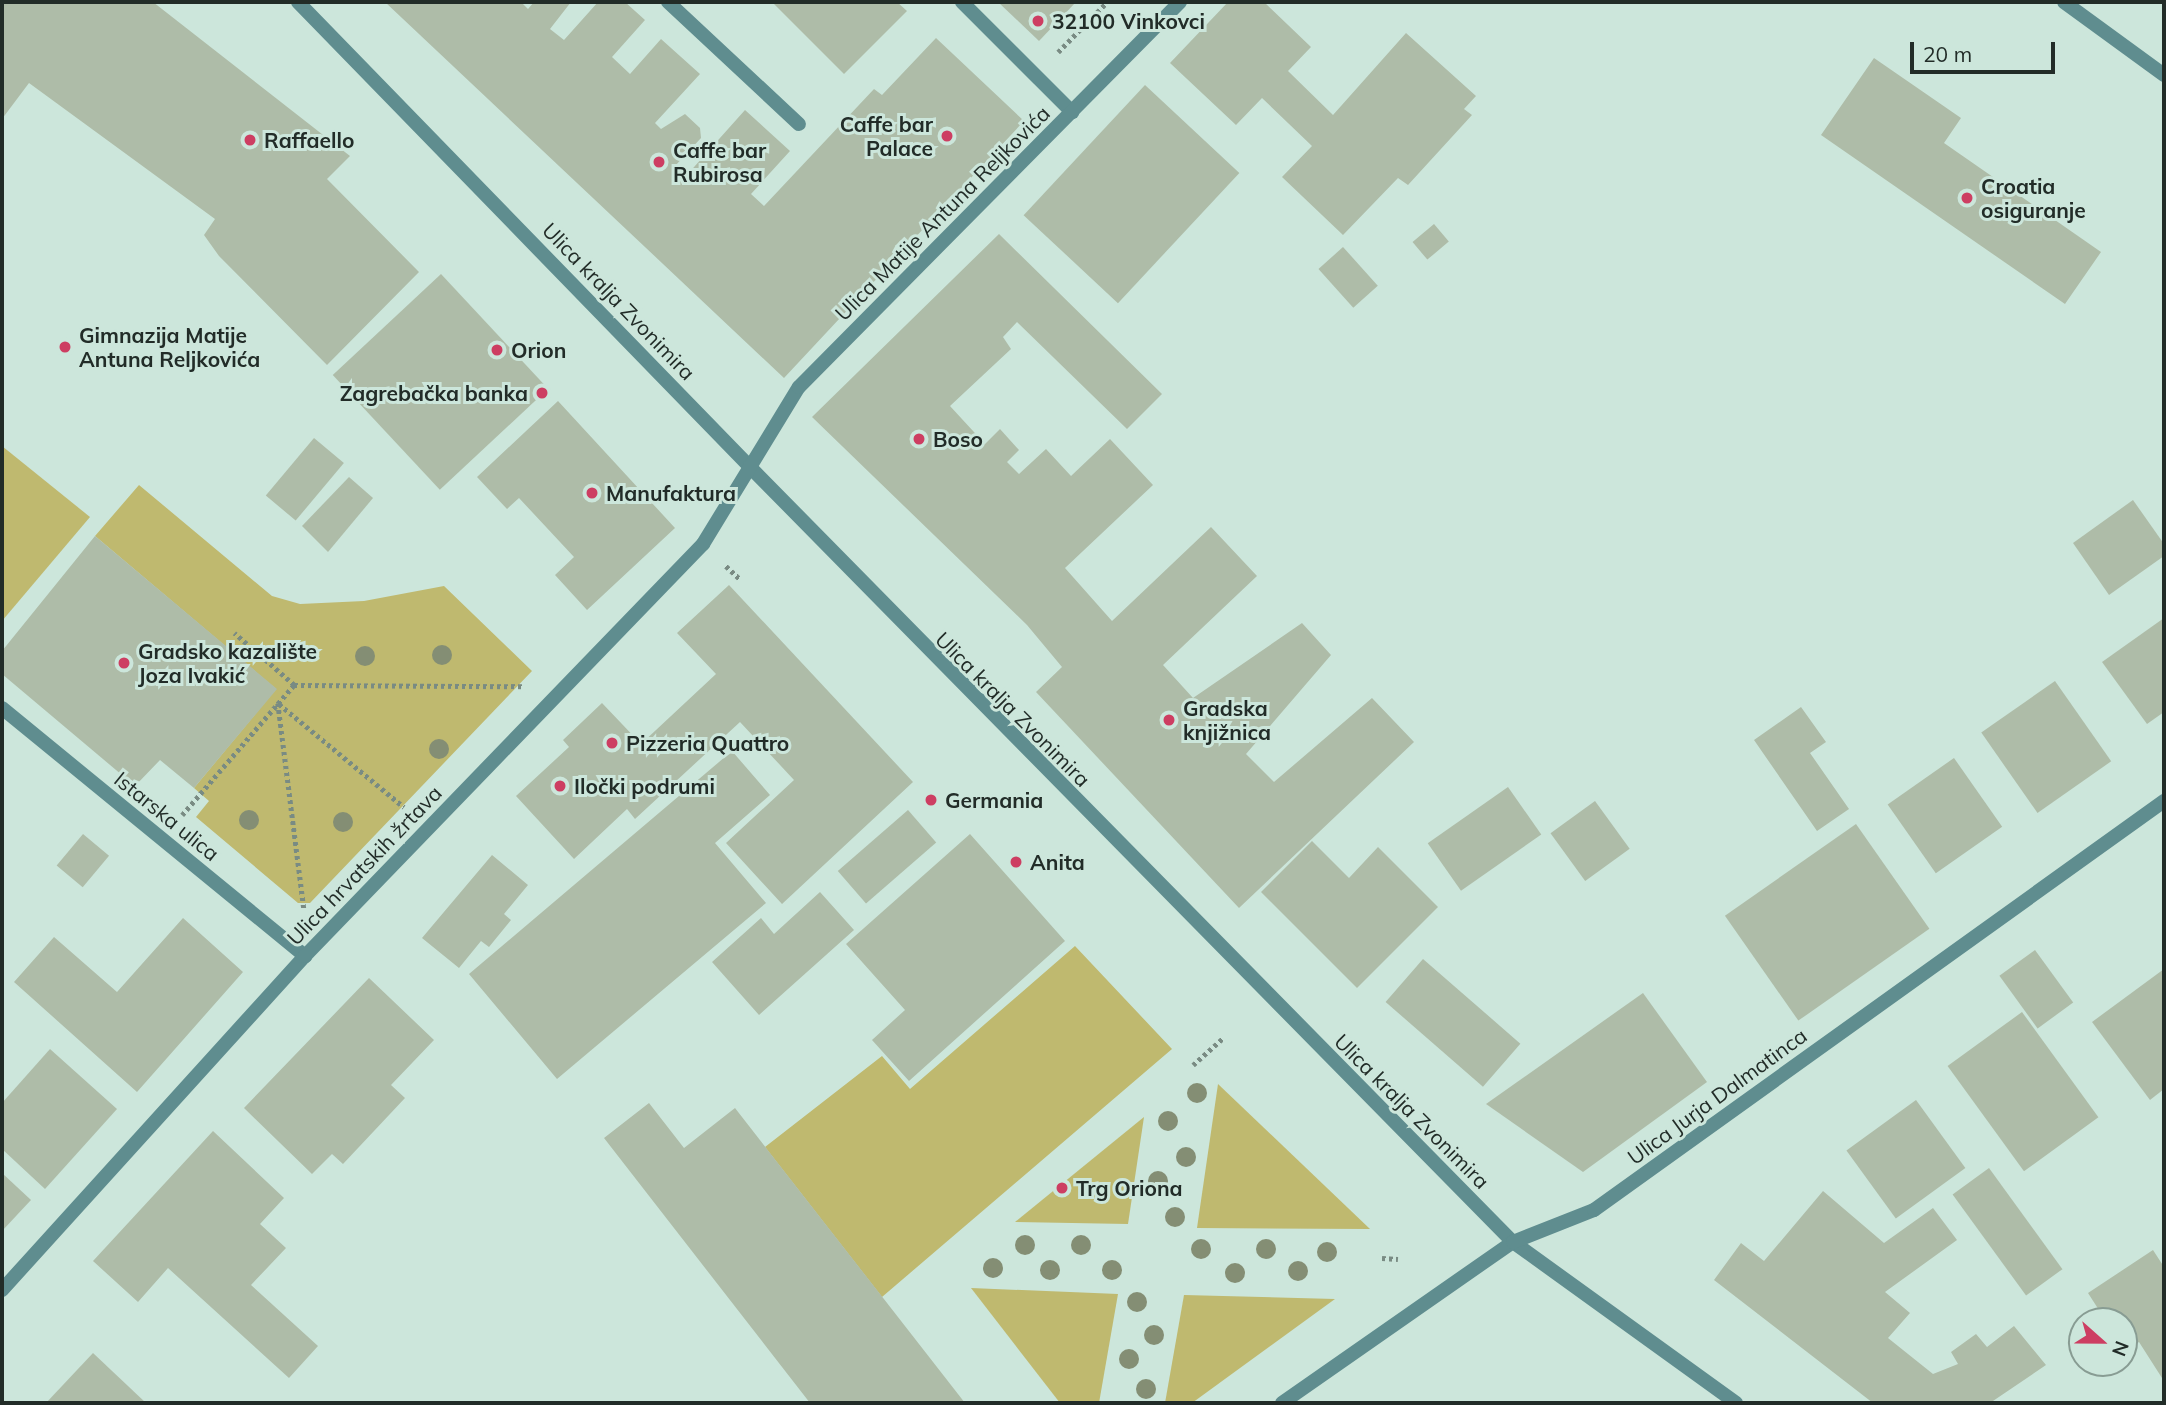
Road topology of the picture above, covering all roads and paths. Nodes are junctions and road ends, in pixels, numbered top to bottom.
1 (298, 2) edge
2 (667, 2) edge
3 (962, 2) edge
4 (1107, 2) edge
5 (1180, 2) edge
6 (2064, 2) edge
7 (1035, 75) junction
8 (2164, 75) edge
9 (1072, 112) junction
10 (799, 124) dead end
11 (749, 466) junction
12 (234, 632) dead end
13 (294, 685) junction
14 (533, 686) dead end
15 (278, 703) junction
16 (2, 708) edge
17 (2164, 801) edge
18 (413, 814) dead end
19 (162, 839) junction
20 (305, 914) dead end
21 (305, 956) junction
22 (1222, 1039) dead end
23 (1193, 1065) dead end
24 (1513, 1242) junction
25 (1382, 1258) dead end
26 (1398, 1259) dead end
27 (2, 1290) edge
28 (1282, 1403) edge
29 (1736, 1403) edge

1 - 11 street, Ulica kralja Zvonimira
2 - 10 street
3 - 7 street
4 - 7 path
5 - 9 street, Ulica Matije Antuna Reljkovića
6 - 8 street
7 - 9 street
9 - 11 street, Ulica Matije Antuna Reljkovića
11 - 21 street, Ulica hrvatskih žrtava
11 - 24 street, Ulica kralja Zvonimira
12 - 13 path
13 - 14 path
13 - 15 path
15 - 18 path
15 - 19 path
15 - 20 path
16 - 19 street, Istarska ulica
17 - 24 street, Ulica Jurja Dalmatinca
19 - 21 street, Istarska ulica
21 - 27 street, Ulica hrvatskih žrtava
22 - 23 path
24 - 28 street, Ulica Jurja Dalmatinca
24 - 29 street, Ulica kralja Zvonimira
25 - 26 path

